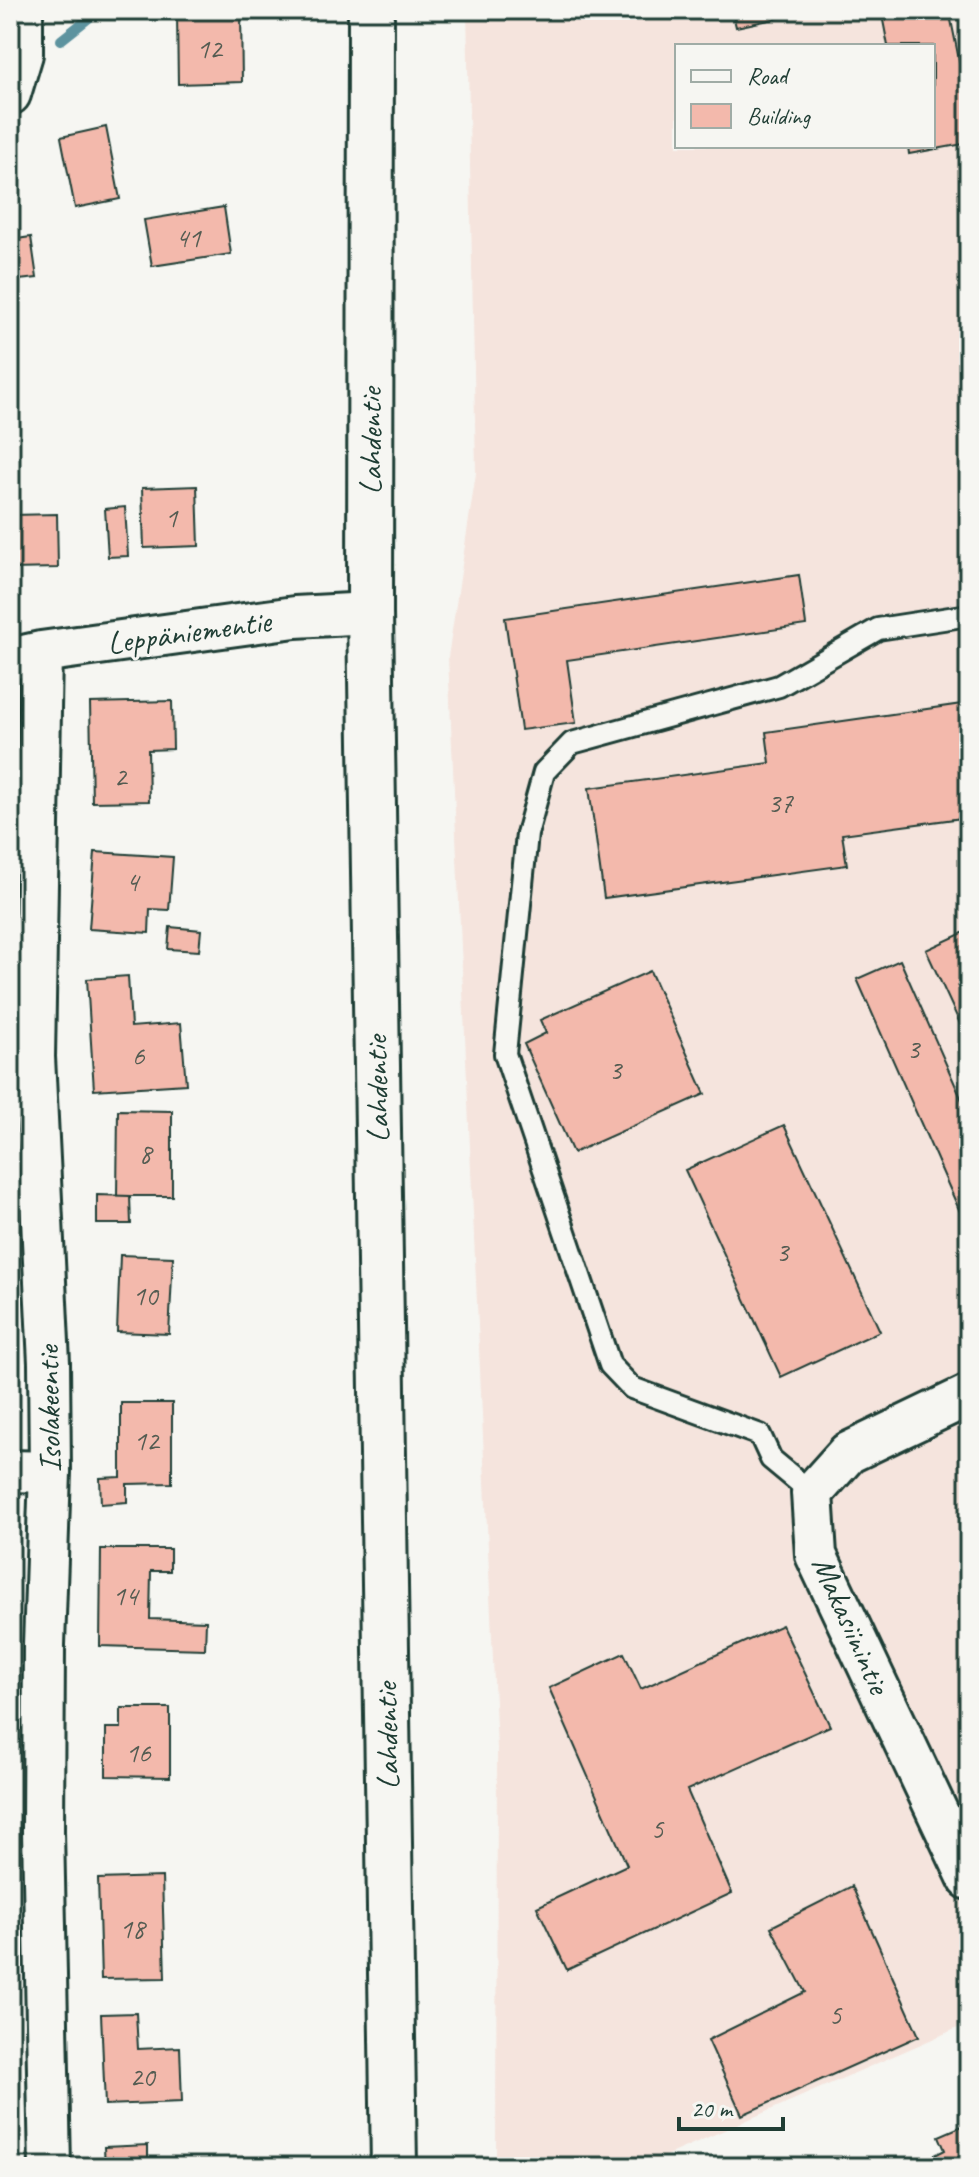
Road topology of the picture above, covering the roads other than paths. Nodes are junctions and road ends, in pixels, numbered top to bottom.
1 (22, 10) edge
2 (371, 10) edge
3 (10, 94) edge
4 (370, 613) junction
5 (969, 615) edge
6 (26, 656) edge
7 (22, 1058) edge
8 (969, 1395) edge
9 (10, 1471) edge
10 (50, 1472) junction
11 (812, 1493) junction
12 (26, 1831) edge
13 (969, 1879) edge
14 (50, 2167) edge
15 (394, 2167) edge

1 - 3 street
2 - 4 main road, Lahdentie
4 - 6 street, Leppäniementie
4 - 15 main road, Lahdentie
5 - 11 lane
6 - 7 street, Isolakeentie
7 - 10 street, Isolakeentie
8 - 11 street
9 - 10 street
10 - 12 street, Isolakeentie
11 - 13 street, Makasiinintie
12 - 14 street, Isolakeentie

